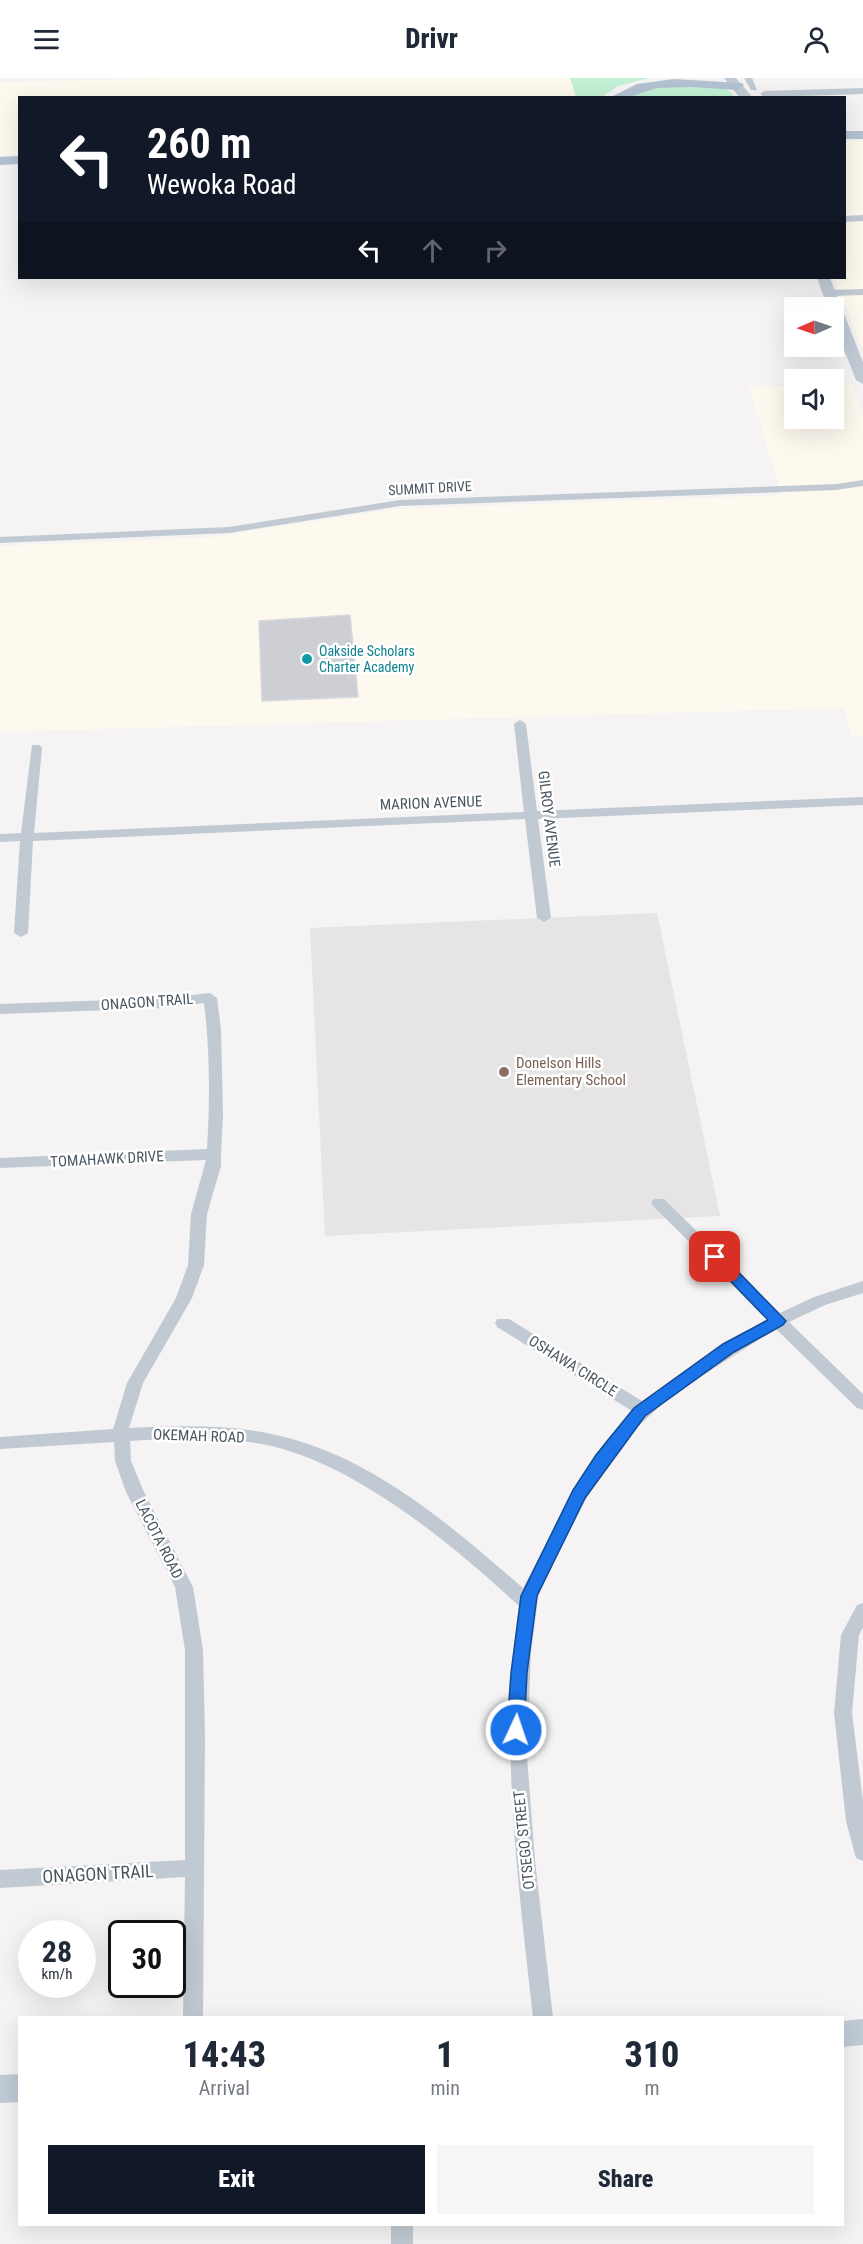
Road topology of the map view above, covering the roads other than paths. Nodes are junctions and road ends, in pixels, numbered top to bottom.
1 (662, 78) edge
2 (739, 81) edge
3 (863, 91) edge
4 (750, 93) edge
5 (764, 94) dead end
6 (608, 96) edge
7 (619, 96) edge
8 (846, 135) edge
9 (863, 135) edge
10 (18, 160) edge
11 (0, 161) edge
12 (863, 218) edge
13 (846, 219) edge
14 (823, 279) edge
15 (863, 292) edge
16 (829, 293) junction
17 (863, 380) edge
18 (863, 483) edge
19 (0, 540) edge
20 (520, 724) dead end
21 (36, 748) dead end
22 (863, 801) edge
23 (532, 816) junction
24 (27, 836) junction
25 (0, 838) edge
26 (544, 918) dead end
27 (21, 933) dead end
28 (0, 1010) edge
29 (214, 1154) junction
30 (0, 1163) edge
31 (659, 1203) dead end
32 (863, 1287) edge
33 (778, 1321) junction
34 (503, 1323) dead end
35 (863, 1404) edge
36 (643, 1410) junction
37 (121, 1436) junction
38 (0, 1443) edge
39 (528, 1603) junction
40 (863, 1610) edge
41 (863, 1852) edge
42 (195, 1868) junction
43 (0, 1879) edge
44 (193, 2016) edge
45 (543, 2016) edge
46 (863, 2032) edge
47 (844, 2034) edge
48 (18, 2088) edge
49 (0, 2089) edge
50 (402, 2226) edge
51 (402, 2244) edge

1 - 6 main road
2 - 4 main road
2 - 7 main road
3 - 5 street
8 - 9 main road
10 - 11 main road
12 - 13 street
14 - 16 main road
15 - 16 street
16 - 17 main road
18 - 19 street, SUMMIT DRIVE
20 - 23 street, GILROY AVENUE
21 - 24 street
22 - 23 street, MARION AVENUE
23 - 24 street, MARION AVENUE
23 - 26 street, GILROY AVENUE
24 - 25 street, MARION AVENUE
24 - 27 street
28 - 29 street, ONAGON TRAIL
29 - 30 street, TOMAHAWK DRIVE
29 - 37 street, LACOTA ROAD
31 - 33 street
32 - 33 street, OTSEGO STREET
33 - 35 street
33 - 36 street, OTSEGO STREET
34 - 36 street, OSHAWA CIRCLE
36 - 39 street, OTSEGO STREET
37 - 38 street, OKEMAH ROAD
37 - 39 street, OKEMAH ROAD
37 - 42 street, LACOTA ROAD
39 - 45 street, OTSEGO STREET
40 - 41 street
42 - 43 street, ONAGON TRAIL
42 - 44 street, LACOTA ROAD
46 - 47 main road
48 - 49 main road
50 - 51 street

